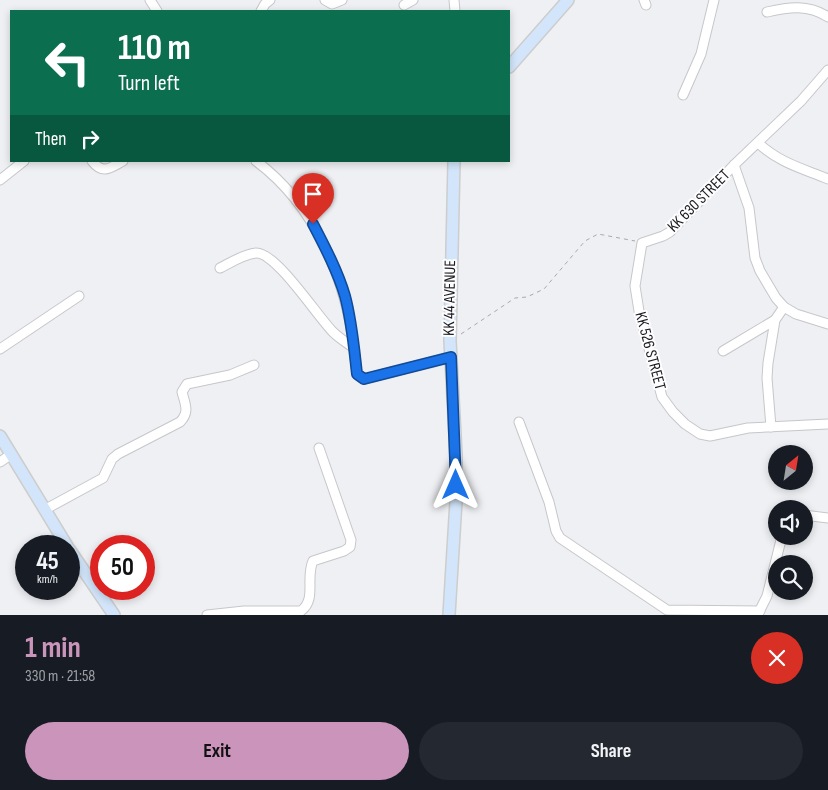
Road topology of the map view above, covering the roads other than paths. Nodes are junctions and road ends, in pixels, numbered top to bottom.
1 (270, 0) edge
2 (325, 0) edge
3 (342, 0) edge
4 (413, 0) edge
5 (568, 0) edge
6 (714, 0) edge
7 (404, 5) dead end
8 (262, 10) edge
9 (767, 12) dead end
10 (828, 17) edge
11 (510, 67) edge
12 (828, 70) edge
13 (683, 95) dead end
14 (758, 143) junction
15 (23, 162) edge
16 (93, 162) edge
17 (122, 162) edge
18 (257, 162) edge
19 (454, 162) edge
20 (734, 165) junction
21 (828, 179) edge
22 (0, 180) edge
23 (642, 243) joint
24 (220, 268) dead end
25 (79, 296) dead end
26 (784, 307) junction
27 (776, 320) junction
28 (828, 324) edge
29 (354, 348) junction
30 (0, 349) edge
31 (723, 351) dead end
32 (451, 357) junction
33 (254, 365) dead end
34 (519, 422) dead end
35 (828, 424) edge
36 (771, 427) junction
37 (0, 436) edge
38 (319, 448) dead end
39 (10, 455) junction
40 (0, 462) edge
41 (46, 509) junction
42 (813, 516) edge
43 (828, 518) edge
44 (61, 535) edge
45 (780, 545) edge
46 (80, 565) edge
47 (759, 613) edge
48 (114, 615) edge
49 (207, 615) edge
50 (449, 615) edge

1 - 8 street
2 - 3 street
4 - 7 street
5 - 11 main road
6 - 13 street
9 - 10 street
12 - 14 street, KK 630 STREET
14 - 20 street, KK 630 STREET
14 - 21 street
15 - 22 street
16 - 17 street
18 - 29 street
19 - 32 main road, KK 44 AVENUE
20 - 23 street, KK 630 STREET
20 - 26 street
23 - 36 street, KK 526 STREET
24 - 29 street
25 - 30 street
26 - 27 street
26 - 28 street
27 - 31 street
27 - 36 street
29 - 32 street
32 - 50 main road, KK 44 AVENUE
33 - 41 street
34 - 47 street
35 - 36 street, KK 526 STREET
37 - 39 main road
38 - 49 street
39 - 40 street
39 - 41 main road
41 - 44 main road
42 - 43 street
45 - 47 street
46 - 48 main road

